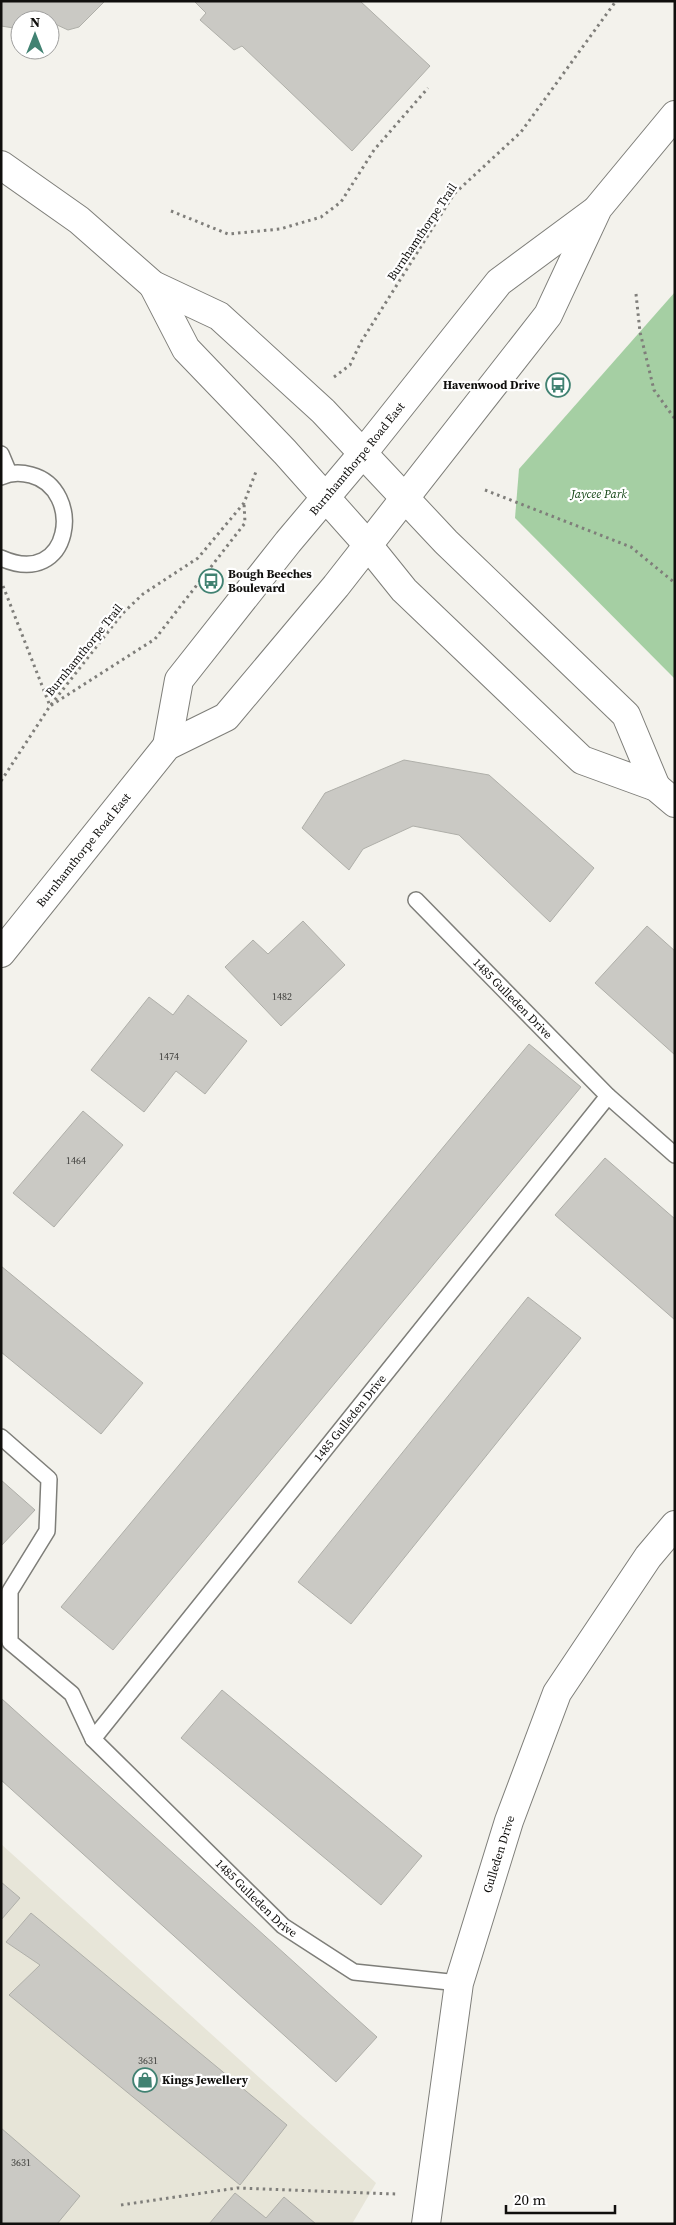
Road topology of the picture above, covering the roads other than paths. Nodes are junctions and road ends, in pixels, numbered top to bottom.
1 (675, 115) edge
2 (1, 165) edge
3 (598, 208) junction
4 (153, 285) junction
5 (363, 453) junction
6 (1, 454) edge
7 (5, 475) edge
8 (405, 497) junction
9 (326, 498) junction
10 (367, 544) junction
11 (2, 558) edge
12 (167, 746) junction
13 (666, 795) edge
14 (416, 900) dead end
15 (1, 953) edge
16 (608, 1096) junction
17 (675, 1155) edge
18 (1, 1437) edge
19 (675, 1525) edge
20 (93, 1739) junction
21 (459, 1983) junction
22 (428, 2211) edge

1 - 3 street, Burnhamthorpe Road East
2 - 4 street
3 - 5 street, Burnhamthorpe Road East
3 - 8 street, Burnhamthorpe Road East
4 - 5 street
4 - 9 street
5 - 8 street
5 - 9 street, Burnhamthorpe Road East
6 - 7 lane
7 - 11 lane
8 - 10 street, Burnhamthorpe Road East
8 - 13 street
9 - 10 street
9 - 12 street, Burnhamthorpe Road East
10 - 12 street, Burnhamthorpe Road East
10 - 13 street
12 - 15 street, Burnhamthorpe Road East
14 - 16 lane, 1485 Gulleden Drive
16 - 17 lane, 1485 Gulleden Drive
16 - 20 lane, 1485 Gulleden Drive
18 - 20 lane, 1485 Gulleden Drive
19 - 21 street, Gulleden Drive
20 - 21 lane, 1485 Gulleden Drive
21 - 22 street, Gulleden Drive

